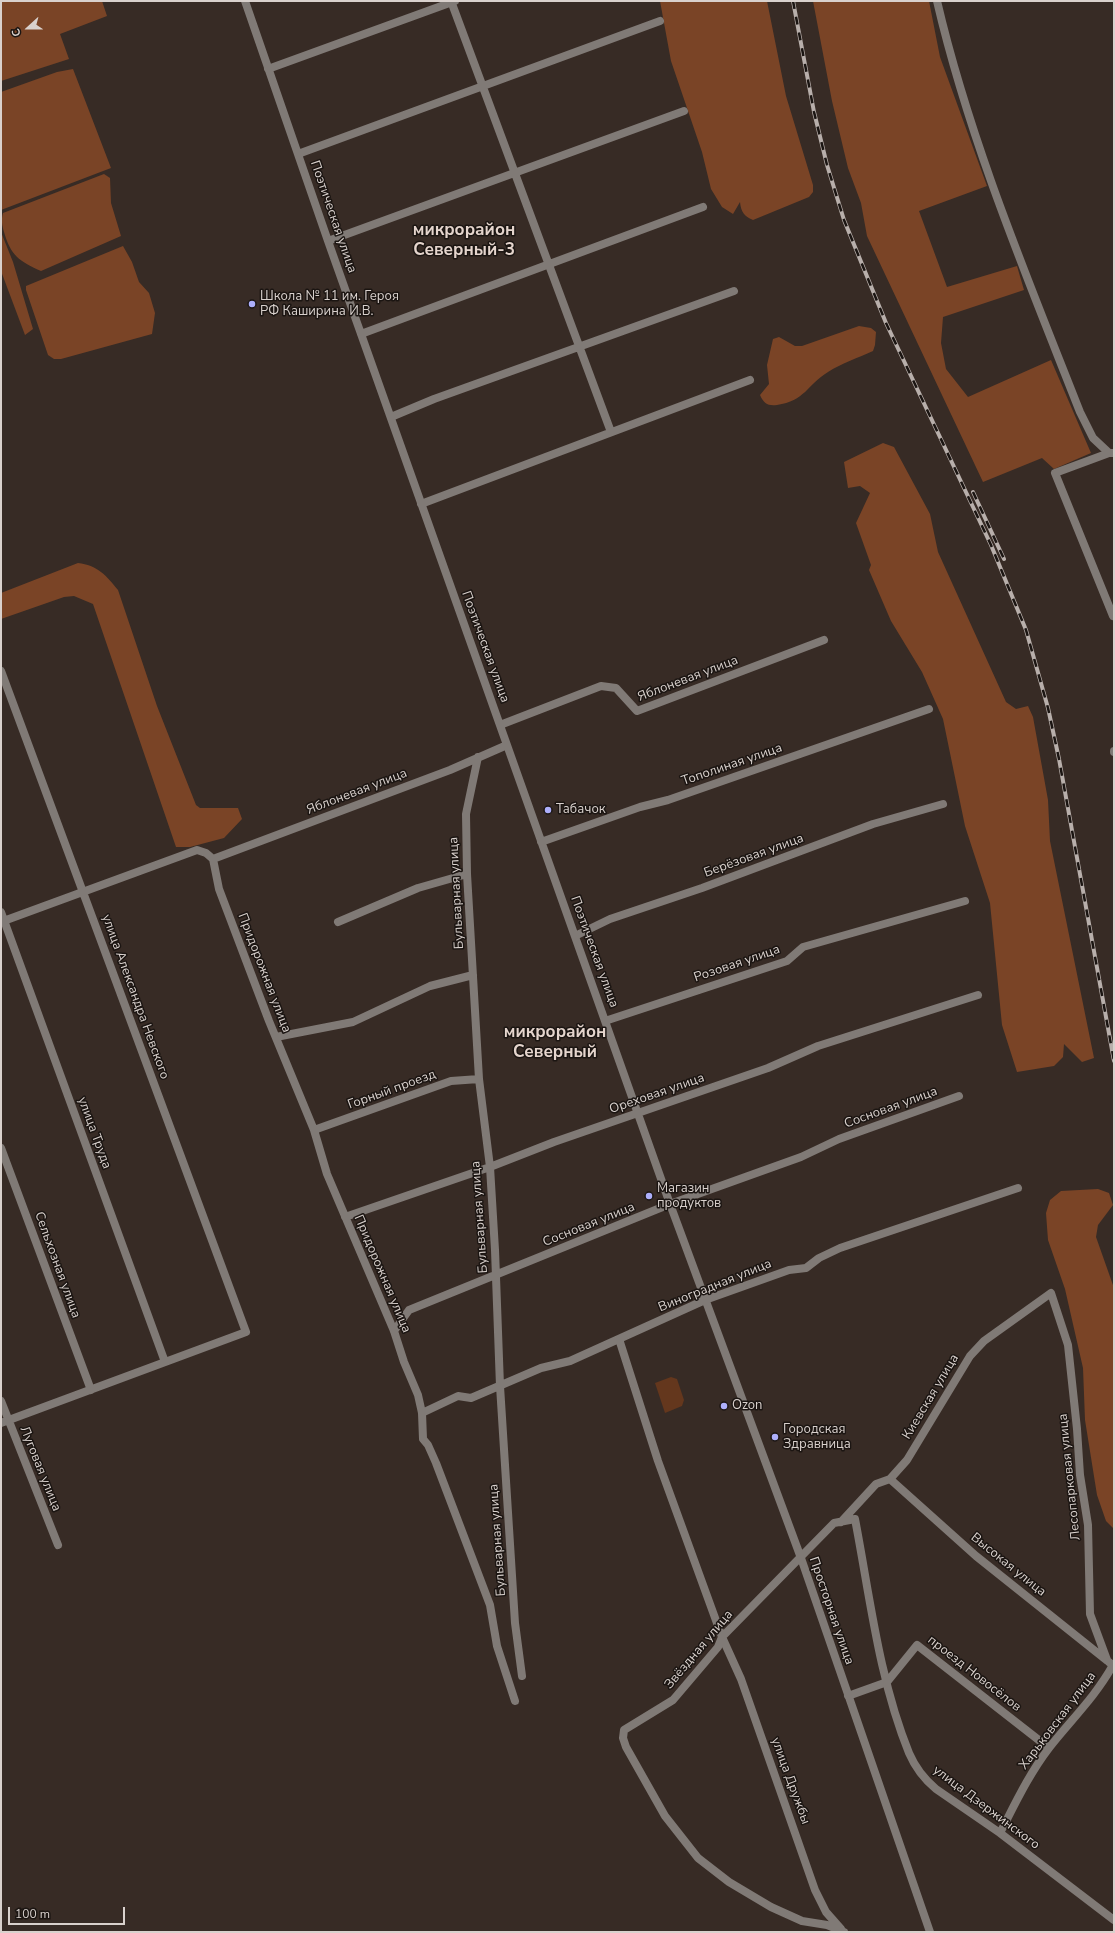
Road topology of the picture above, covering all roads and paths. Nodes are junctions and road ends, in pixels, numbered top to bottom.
1 (245, 1) edge
2 (937, 1) edge
3 (453, 2) edge
4 (660, 21) dead end
5 (268, 69) junction
6 (484, 86) junction
7 (684, 111) dead end
8 (298, 154) junction
9 (515, 173) junction
10 (704, 208) dead end
11 (328, 241) junction
12 (549, 263) junction
13 (734, 291) dead end
14 (361, 334) junction
15 (581, 348) junction
16 (750, 380) dead end
17 (390, 417) junction
18 (611, 432) junction
19 (1111, 453) edge
20 (421, 504) junction
21 (1114, 616) edge
22 (824, 640) dead end
23 (1, 671) edge
24 (929, 709) dead end
25 (500, 725) junction
26 (507, 745) junction
27 (478, 757) junction
28 (943, 804) dead end
29 (541, 842) junction
30 (213, 859) junction
31 (467, 874) junction
32 (82, 892) junction
33 (965, 901) dead end
34 (1, 912) edge
35 (2, 921) edge
36 (338, 922) dead end
37 (575, 936) junction
38 (473, 975) junction
39 (978, 995) dead end
40 (605, 1022) junction
41 (276, 1037) junction
42 (479, 1079) junction
43 (960, 1096) dead end
44 (638, 1113) junction
45 (314, 1130) junction
46 (1, 1148) edge
47 (490, 1167) junction
48 (1018, 1188) dead end
49 (670, 1204) junction
50 (345, 1217) junction
51 (496, 1276) junction
52 (1051, 1293) joint
53 (705, 1300) junction
54 (394, 1331) junction
55 (619, 1339) junction
56 (165, 1362) junction
57 (500, 1386) junction
58 (91, 1390) junction
59 (1, 1401) edge
60 (422, 1413) junction
61 (4, 1422) edge
62 (890, 1479) junction
63 (841, 1522) junction
64 (58, 1545) dead end
65 (801, 1558) junction
66 (722, 1637) junction
67 (1111, 1664) edge
68 (522, 1676) dead end
69 (886, 1682) junction
70 (848, 1696) junction
71 (515, 1701) dead end
72 (1049, 1748) junction
73 (1000, 1833) junction
74 (1114, 1920) edge
75 (842, 1931) edge
76 (930, 1932) edge

1 - 5 street, Поэтическая улица
2 - 19 street
3 - 5 street
3 - 6 street
4 - 6 street
5 - 8 street, Поэтическая улица
6 - 8 street
6 - 9 street
7 - 9 street
8 - 11 street, Поэтическая улица
9 - 11 street
9 - 12 street
10 - 12 street
11 - 14 street, Поэтическая улица
12 - 14 street
12 - 15 street
13 - 15 street
14 - 17 street, Поэтическая улица
15 - 17 street
15 - 18 street
16 - 18 street
17 - 20 street, Поэтическая улица
18 - 20 street
19 - 21 street
20 - 25 street, Поэтическая улица
22 - 25 street, Яблоневая улица
23 - 32 street, улица Александра Невского
24 - 29 street, Тополиная улица
25 - 26 street, Поэтическая улица
26 - 27 street, Яблоневая улица
26 - 29 street, Поэтическая улица
27 - 30 street, Яблоневая улица
27 - 31 street, Бульварная улица
28 - 37 street, Берёзовая улица
29 - 37 street, Поэтическая улица
30 - 32 street
30 - 41 street, Придорожная улица
31 - 36 street
31 - 38 street, Бульварная улица
32 - 35 street
32 - 56 street, улица Александра Невского
33 - 40 street, Розовая улица
34 - 35 street, улица Труда
35 - 56 street, улица Труда
37 - 40 street, Поэтическая улица
38 - 41 street
38 - 42 street, Бульварная улица
39 - 44 street, Ореховая улица
40 - 44 street, Поэтическая улица
41 - 45 street, Придорожная улица
42 - 45 street, Горный проезд
42 - 47 street, Бульварная улица
43 - 49 street, Сосновая улица
44 - 47 street, Ореховая улица
44 - 49 street, Поэтическая улица
45 - 50 street, Придорожная улица
46 - 58 street, Сельхозная улица
47 - 50 street, Ореховая улица
47 - 51 street, Бульварная улица
48 - 53 street, Виноградная улица
49 - 51 street, Сосновая улица
49 - 53 street, Поэтическая улица
50 - 54 street, Придорожная улица
51 - 54 street, Сосновая улица
51 - 57 street, Бульварная улица
52 - 62 street, Киевская улица
52 - 67 street, Лесопарковая улица
53 - 55 street, Виноградная улица
53 - 65 street, Просторная улица
54 - 60 street, Придорожная улица
55 - 57 street, Виноградная улица
55 - 66 street, улица Дружбы
56 - 58 street
57 - 60 street, Виноградная улица
57 - 68 street, Бульварная улица
58 - 61 street
59 - 61 street, Луговая улица
60 - 71 street, Придорожная улица
61 - 64 street, Луговая улица
62 - 63 street, Киевская улица
62 - 67 street, Высокая улица
63 - 65 street, Звёздная улица
63 - 69 street, улица Дзержинского
65 - 66 street, Звёздная улица
65 - 70 street, Просторная улица
66 - 75 street, улица Дружбы
66 - 75 street, Звёздная улица
67 - 72 street, Харьковская улица
69 - 70 street, проезд Новосёлов
69 - 72 street, проезд Новосёлов
69 - 73 street, улица Дзержинского
70 - 76 street, Просторная улица
72 - 73 street, Харьковская улица
73 - 74 street, улица Дзержинского

